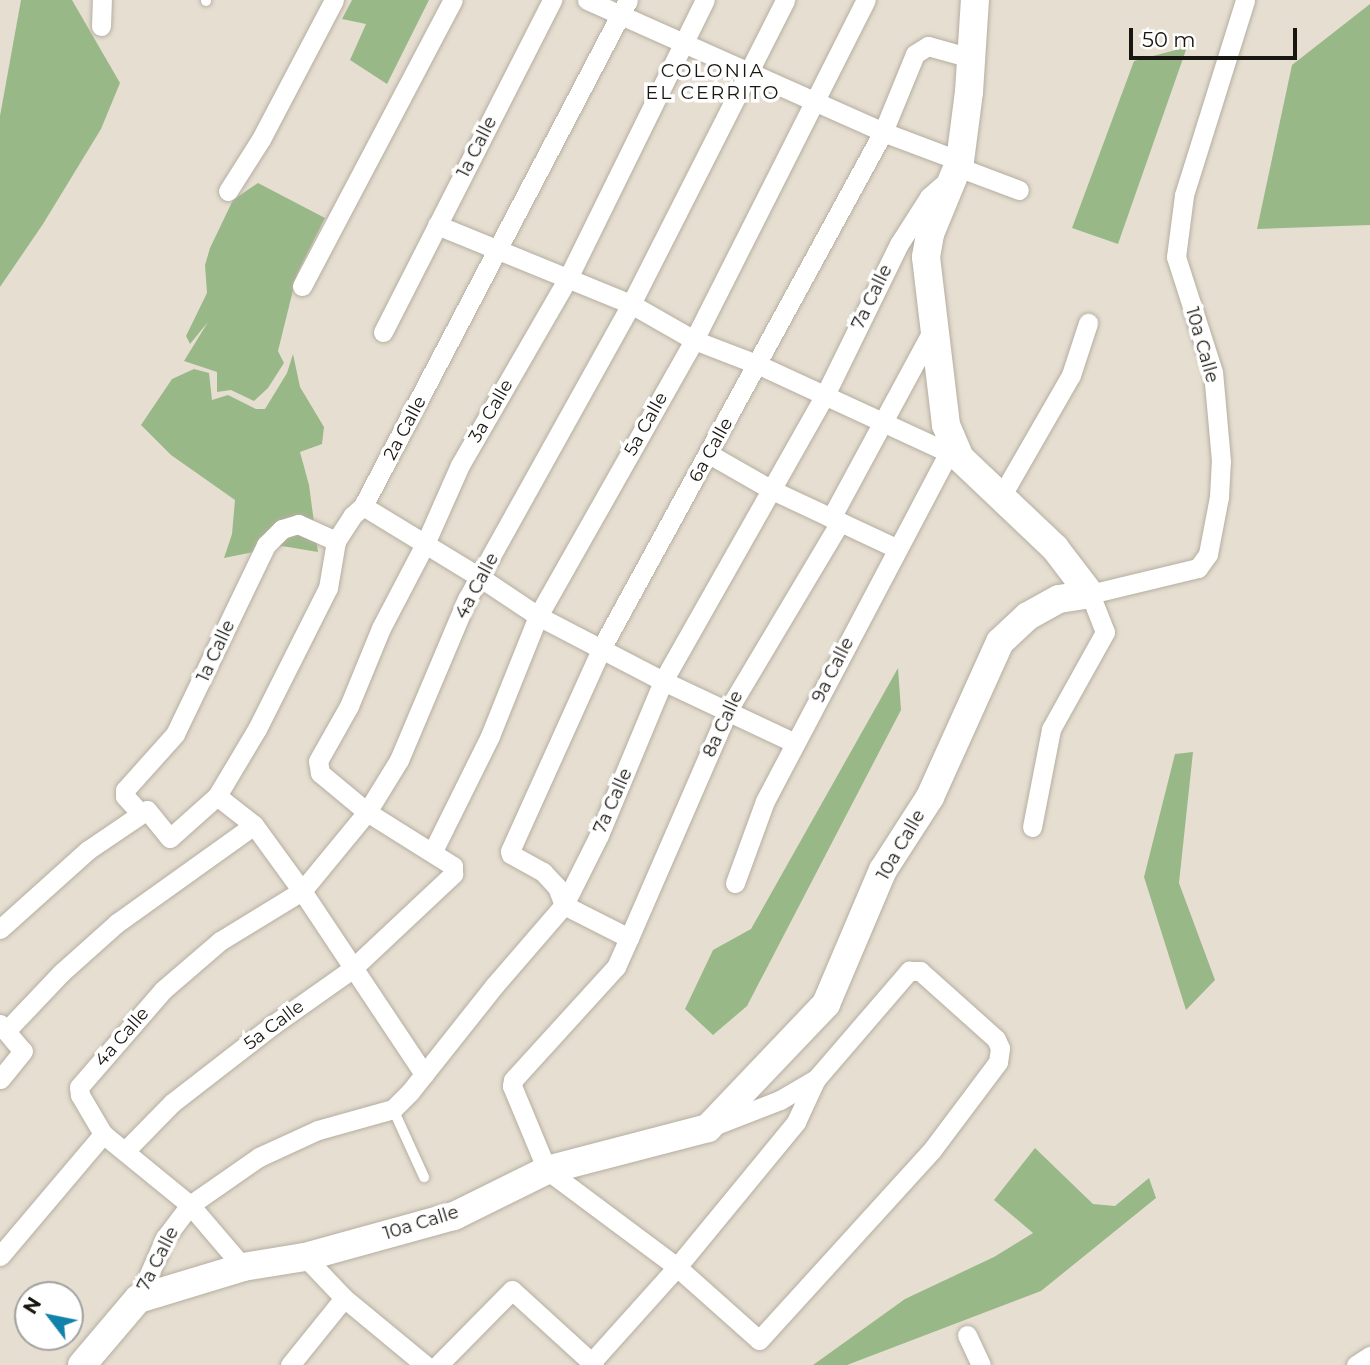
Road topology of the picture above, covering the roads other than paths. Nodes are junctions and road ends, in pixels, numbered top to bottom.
1 (102, 0) edge
2 (334, 0) edge
3 (453, 0) edge
4 (552, 0) edge
5 (587, 0) edge
6 (705, 0) edge
7 (785, 0) edge
8 (866, 0) edge
9 (975, 0) edge
10 (1245, 0) edge
11 (624, 8) edge
12 (101, 26) dead end
13 (684, 41) junction
14 (971, 58) junction
15 (749, 72) junction
16 (816, 103) junction
17 (883, 132) junction
18 (957, 168) junction
19 (1019, 190) dead end
20 (228, 191) dead end
21 (437, 225) junction
22 (498, 250) junction
23 (568, 278) junction
24 (302, 286) dead end
25 (631, 304) junction
26 (1088, 323) dead end
27 (935, 326) junction
28 (383, 332) dead end
29 (694, 340) junction
30 (759, 365) junction
31 (825, 395) junction
32 (884, 420) junction
33 (709, 454) junction
34 (952, 460) junction
35 (772, 490) junction
36 (1002, 495) junction
37 (363, 506) junction
38 (835, 520) junction
39 (336, 541) junction
40 (425, 544) junction
41 (896, 548) junction
42 (481, 578) junction
43 (1090, 594) junction
44 (538, 616) junction
45 (603, 647) junction
46 (663, 681) junction
47 (728, 710) junction
48 (795, 743) junction
49 (217, 796) junction
50 (367, 812) junction
51 (146, 813) junction
52 (254, 825) junction
53 (1032, 827) dead end
54 (433, 851) junction
55 (735, 883) dead end
56 (302, 891) junction
57 (564, 905) junction
58 (0, 929) edge
59 (626, 947) junction
60 (352, 969) junction
61 (3, 1028) edge
62 (424, 1074) junction
63 (0, 1079) edge
64 (816, 1079) junction
65 (393, 1109) junction
66 (708, 1128) junction
67 (103, 1134) junction
68 (126, 1150) junction
69 (547, 1170) junction
70 (424, 1177) dead end
71 (190, 1205) junction
72 (0, 1256) edge
73 (305, 1257) junction
74 (243, 1267) junction
75 (677, 1267) junction
76 (344, 1298) junction
77 (138, 1299) junction
78 (967, 1335) dead end
79 (1370, 1356) edge
80 (591, 1364) edge
81 (82, 1365) edge
82 (290, 1365) edge
83 (425, 1365) edge
84 (438, 1365) edge
85 (981, 1365) edge
86 (1356, 1365) edge

1 - 12 street
2 - 20 street
3 - 24 street
4 - 21 street, 1a Calle
5 - 11 street
6 - 13 street, 3a Calle
7 - 15 street, 4a Calle
8 - 16 street, 5a Calle
9 - 14 street
10 - 43 street, 10a Calle
11 - 13 street
11 - 22 street, 2a Calle
13 - 15 street
13 - 23 street, 3a Calle
14 - 17 street, 6a Calle
14 - 18 street
15 - 16 street
15 - 25 street, 4a Calle
16 - 17 street
16 - 29 street, 5a Calle
17 - 18 street
17 - 30 street, 6a Calle
18 - 19 street
18 - 27 street
18 - 31 street, 7a Calle
21 - 22 street
21 - 28 street, 1a Calle
22 - 23 street
22 - 37 street, 2a Calle
23 - 25 street
23 - 40 street, 3a Calle
25 - 29 street
25 - 42 street, 4a Calle
26 - 36 street
27 - 32 street, 8a Calle
27 - 34 street
29 - 30 street
29 - 44 street, 5a Calle
30 - 31 street
30 - 33 street, 6a Calle
31 - 32 street
31 - 35 street, 7a Calle
32 - 34 street
32 - 38 street, 8a Calle
33 - 35 street
33 - 45 street, 6a Calle
34 - 36 street
34 - 41 street, 9a Calle
35 - 38 street
35 - 46 street, 7a Calle
36 - 43 street
37 - 39 street, 2a Calle
37 - 40 street
38 - 41 street
38 - 47 street, 8a Calle
39 - 49 street, 2a Calle
39 - 51 street, 1a Calle
40 - 42 street
40 - 50 street, 3a Calle
41 - 48 street, 9a Calle
42 - 44 street
42 - 50 street, 4a Calle
43 - 53 street
43 - 66 street, 10a Calle
44 - 45 street
44 - 54 street, 5a Calle
45 - 46 street
45 - 57 street, 6a Calle
46 - 47 street
46 - 57 street, 7a Calle
47 - 48 street
47 - 59 street, 8a Calle
48 - 55 street, 9a Calle
49 - 51 street, 2a Calle
49 - 52 street
50 - 54 street, 3a Calle
50 - 56 street, 4a Calle
51 - 58 street
52 - 56 street
52 - 61 street
54 - 60 street, 5a Calle
56 - 60 street
56 - 67 street, 4a Calle
57 - 59 street
57 - 62 street, 7a Calle
59 - 69 street, 8a Calle
60 - 62 street
60 - 68 street, 5a Calle
61 - 63 street
62 - 65 street, 7a Calle
64 - 66 street
64 - 75 street
64 - 75 street
65 - 70 lane
65 - 71 street, 7a Calle
66 - 69 street, 10a Calle
67 - 68 street
67 - 72 street
68 - 71 street
69 - 73 street, 10a Calle
69 - 75 street
71 - 74 street
71 - 77 street, 7a Calle
73 - 74 street, 10a Calle
73 - 76 street
74 - 77 street, 10a Calle
75 - 80 street
76 - 82 street
76 - 83 street
77 - 81 street
78 - 85 street
79 - 86 street
80 - 84 street

